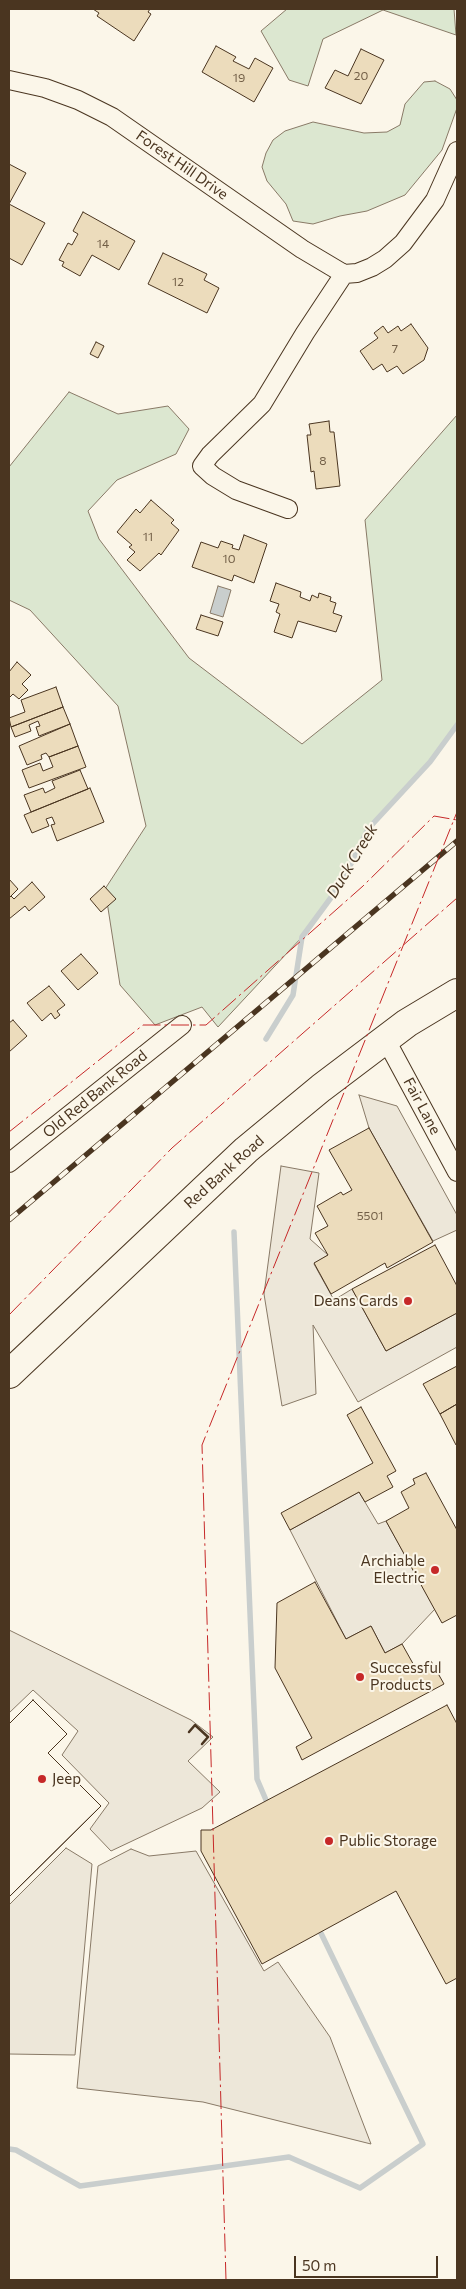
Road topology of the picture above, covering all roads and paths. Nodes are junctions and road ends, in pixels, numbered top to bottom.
1 (9, 80) edge
2 (457, 151) edge
3 (344, 274) junction
4 (288, 509) dead end
5 (457, 993) edge
6 (182, 1025) dead end
7 (386, 1040) junction
8 (9, 1163) edge
9 (457, 1172) edge
10 (9, 1374) edge

1 - 3 street, Forest Hill Drive
2 - 3 street
3 - 4 street
5 - 7 highway, Red Bank Road
6 - 8 street, Old Red Bank Road
7 - 9 street, Fair Lane
7 - 10 highway, Red Bank Road

